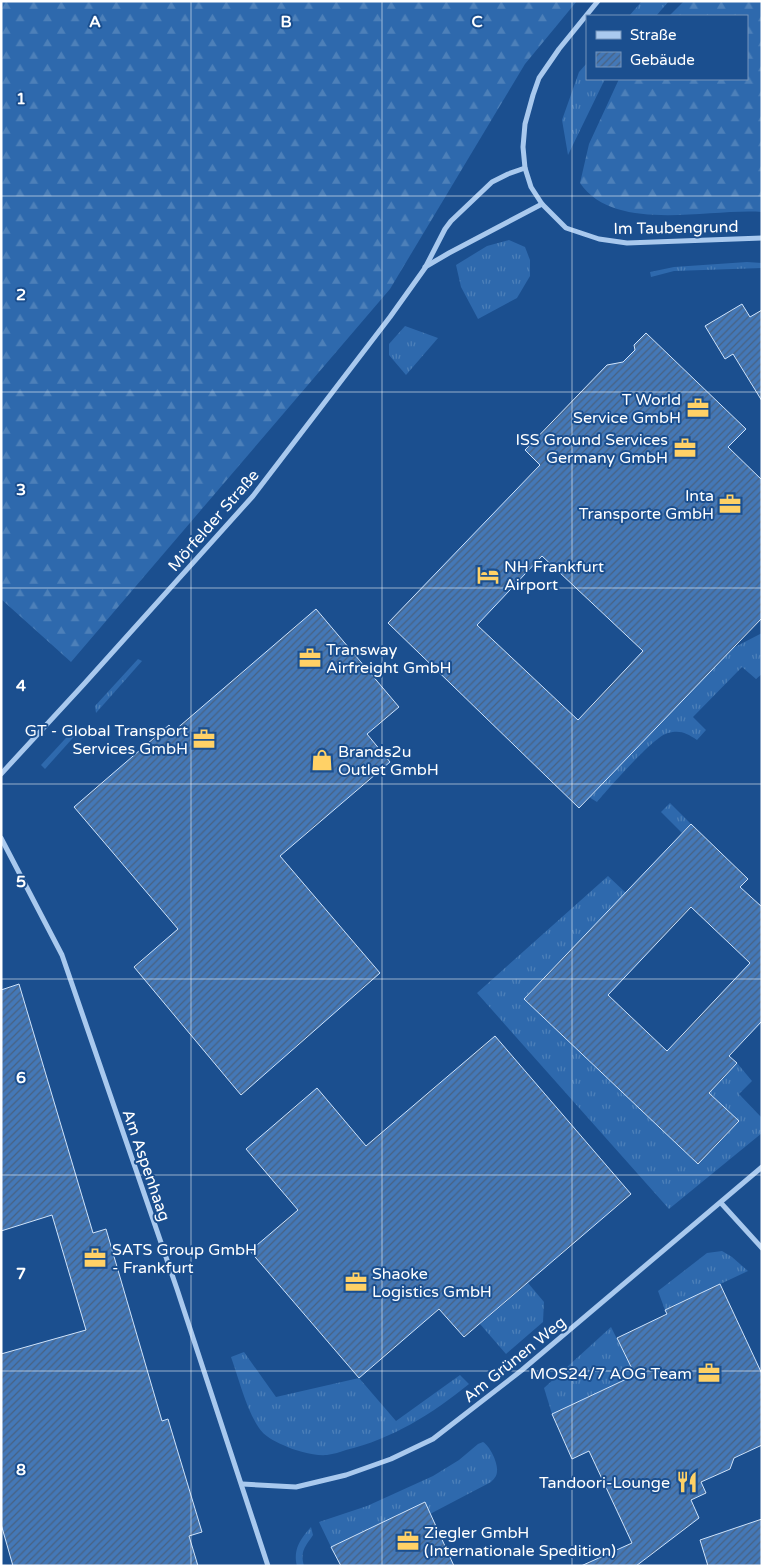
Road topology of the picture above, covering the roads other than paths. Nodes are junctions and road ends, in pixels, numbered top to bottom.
1 (598, 1) edge
2 (587, 15) edge
3 (586, 16) edge
4 (525, 168) junction
5 (542, 204) junction
6 (762, 238) edge
7 (425, 268) junction
8 (1, 774) edge
9 (1, 838) edge
10 (762, 1167) edge
11 (721, 1203) junction
12 (762, 1248) edge
13 (242, 1484) junction
14 (268, 1566) edge

1 - 2 street
3 - 4 street
4 - 5 street
4 - 7 street, Mörfelder Straße
5 - 6 street, Im Taubengrund
5 - 7 street, Mörfelder Straße
7 - 8 street, Mörfelder Straße
9 - 13 street, Am Aspenhaag
10 - 11 street, Am Grünen Weg
11 - 12 street
11 - 13 street, Am Grünen Weg
13 - 14 street, Am Aspenhaag

